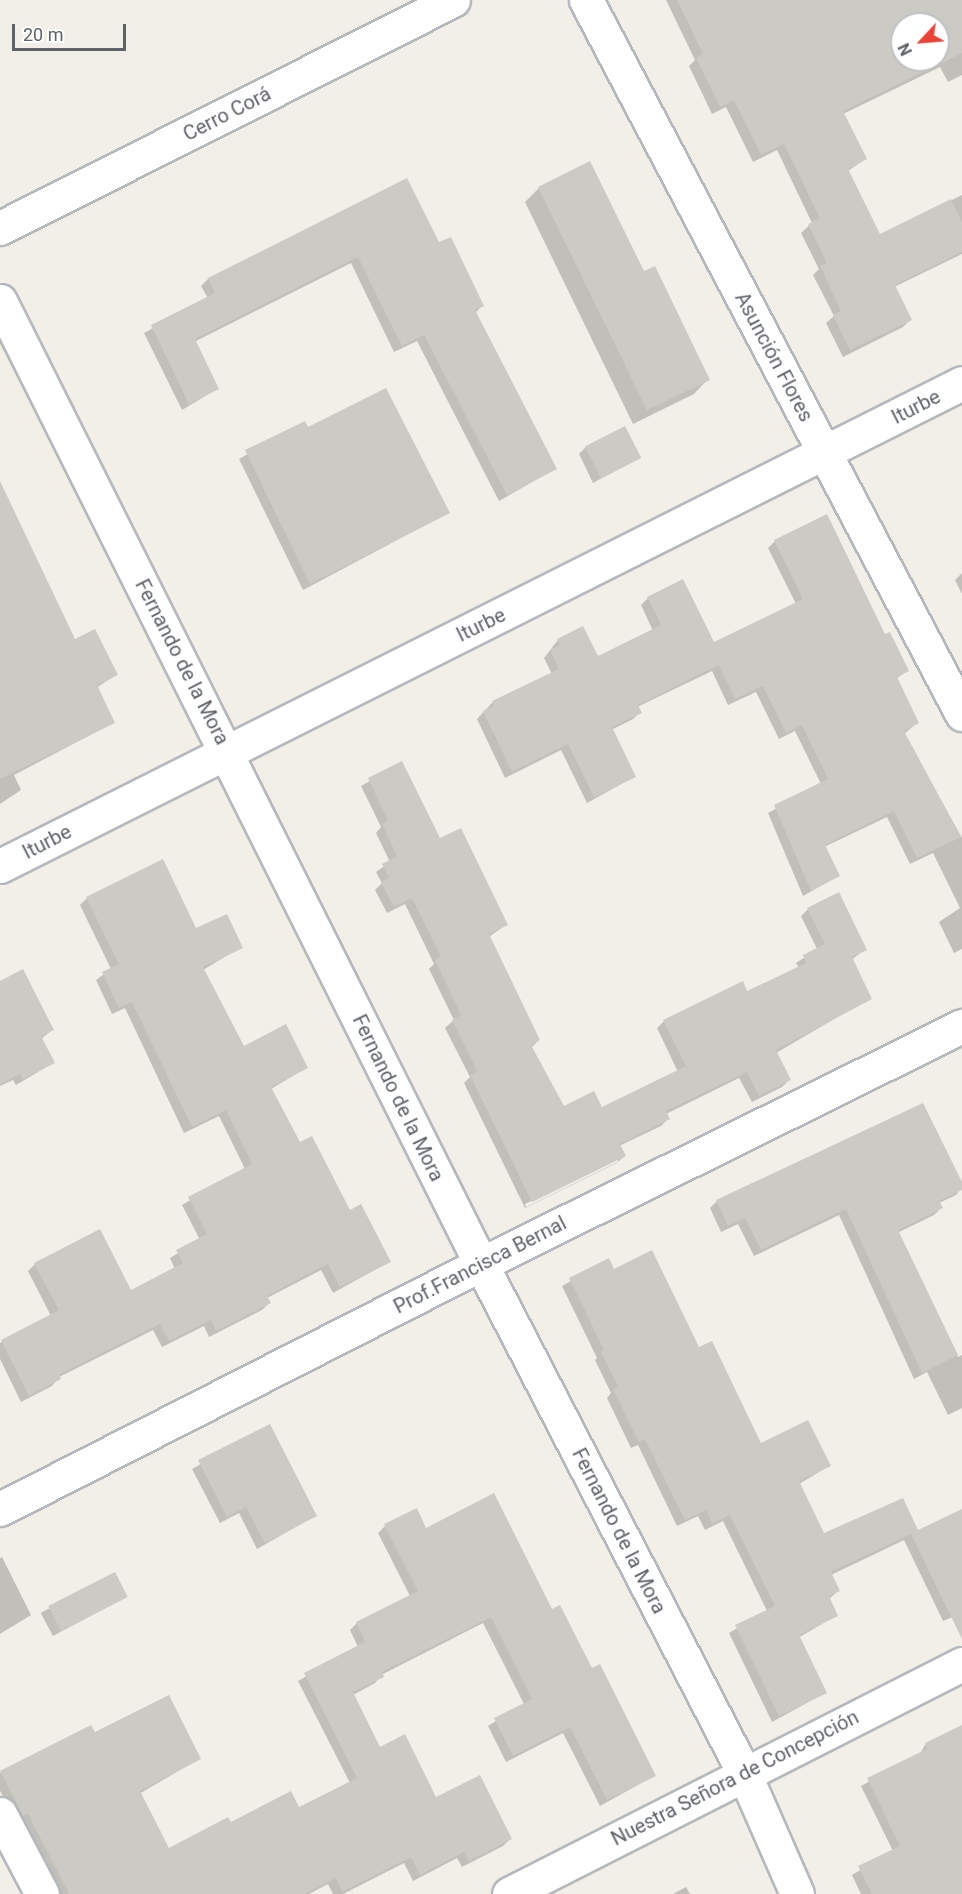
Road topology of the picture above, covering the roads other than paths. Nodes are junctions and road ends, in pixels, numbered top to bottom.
1 (453, 0) edge
2 (586, 0) edge
3 (0, 228) edge
4 (0, 301) edge
5 (962, 383) edge
6 (825, 453) junction
7 (962, 714) edge
8 (227, 752) junction
9 (0, 866) edge
10 (962, 1026) edge
11 (481, 1264) junction
12 (0, 1509) edge
13 (962, 1664) edge
14 (744, 1773) junction
15 (0, 1814) edge
16 (42, 1894) edge
17 (508, 1894) edge
18 (797, 1894) edge

1 - 3 street, Cerro Corá
2 - 6 street, Asunción Flores
4 - 8 street, Fernando de la Mora
5 - 6 street, Iturbe
6 - 7 street, Asunción Flores
6 - 8 street, Iturbe
8 - 9 street, Iturbe
8 - 11 street, Fernando de la Mora
10 - 11 street, Prof.Francisca Bernal
11 - 12 street, Prof.Francisca Bernal
11 - 14 street, Fernando de la Mora
13 - 14 street, Nuestra Señora de Concepción
14 - 17 street, Nuestra Señora de Concepción
14 - 18 street, Fernando de la Mora
15 - 16 street

